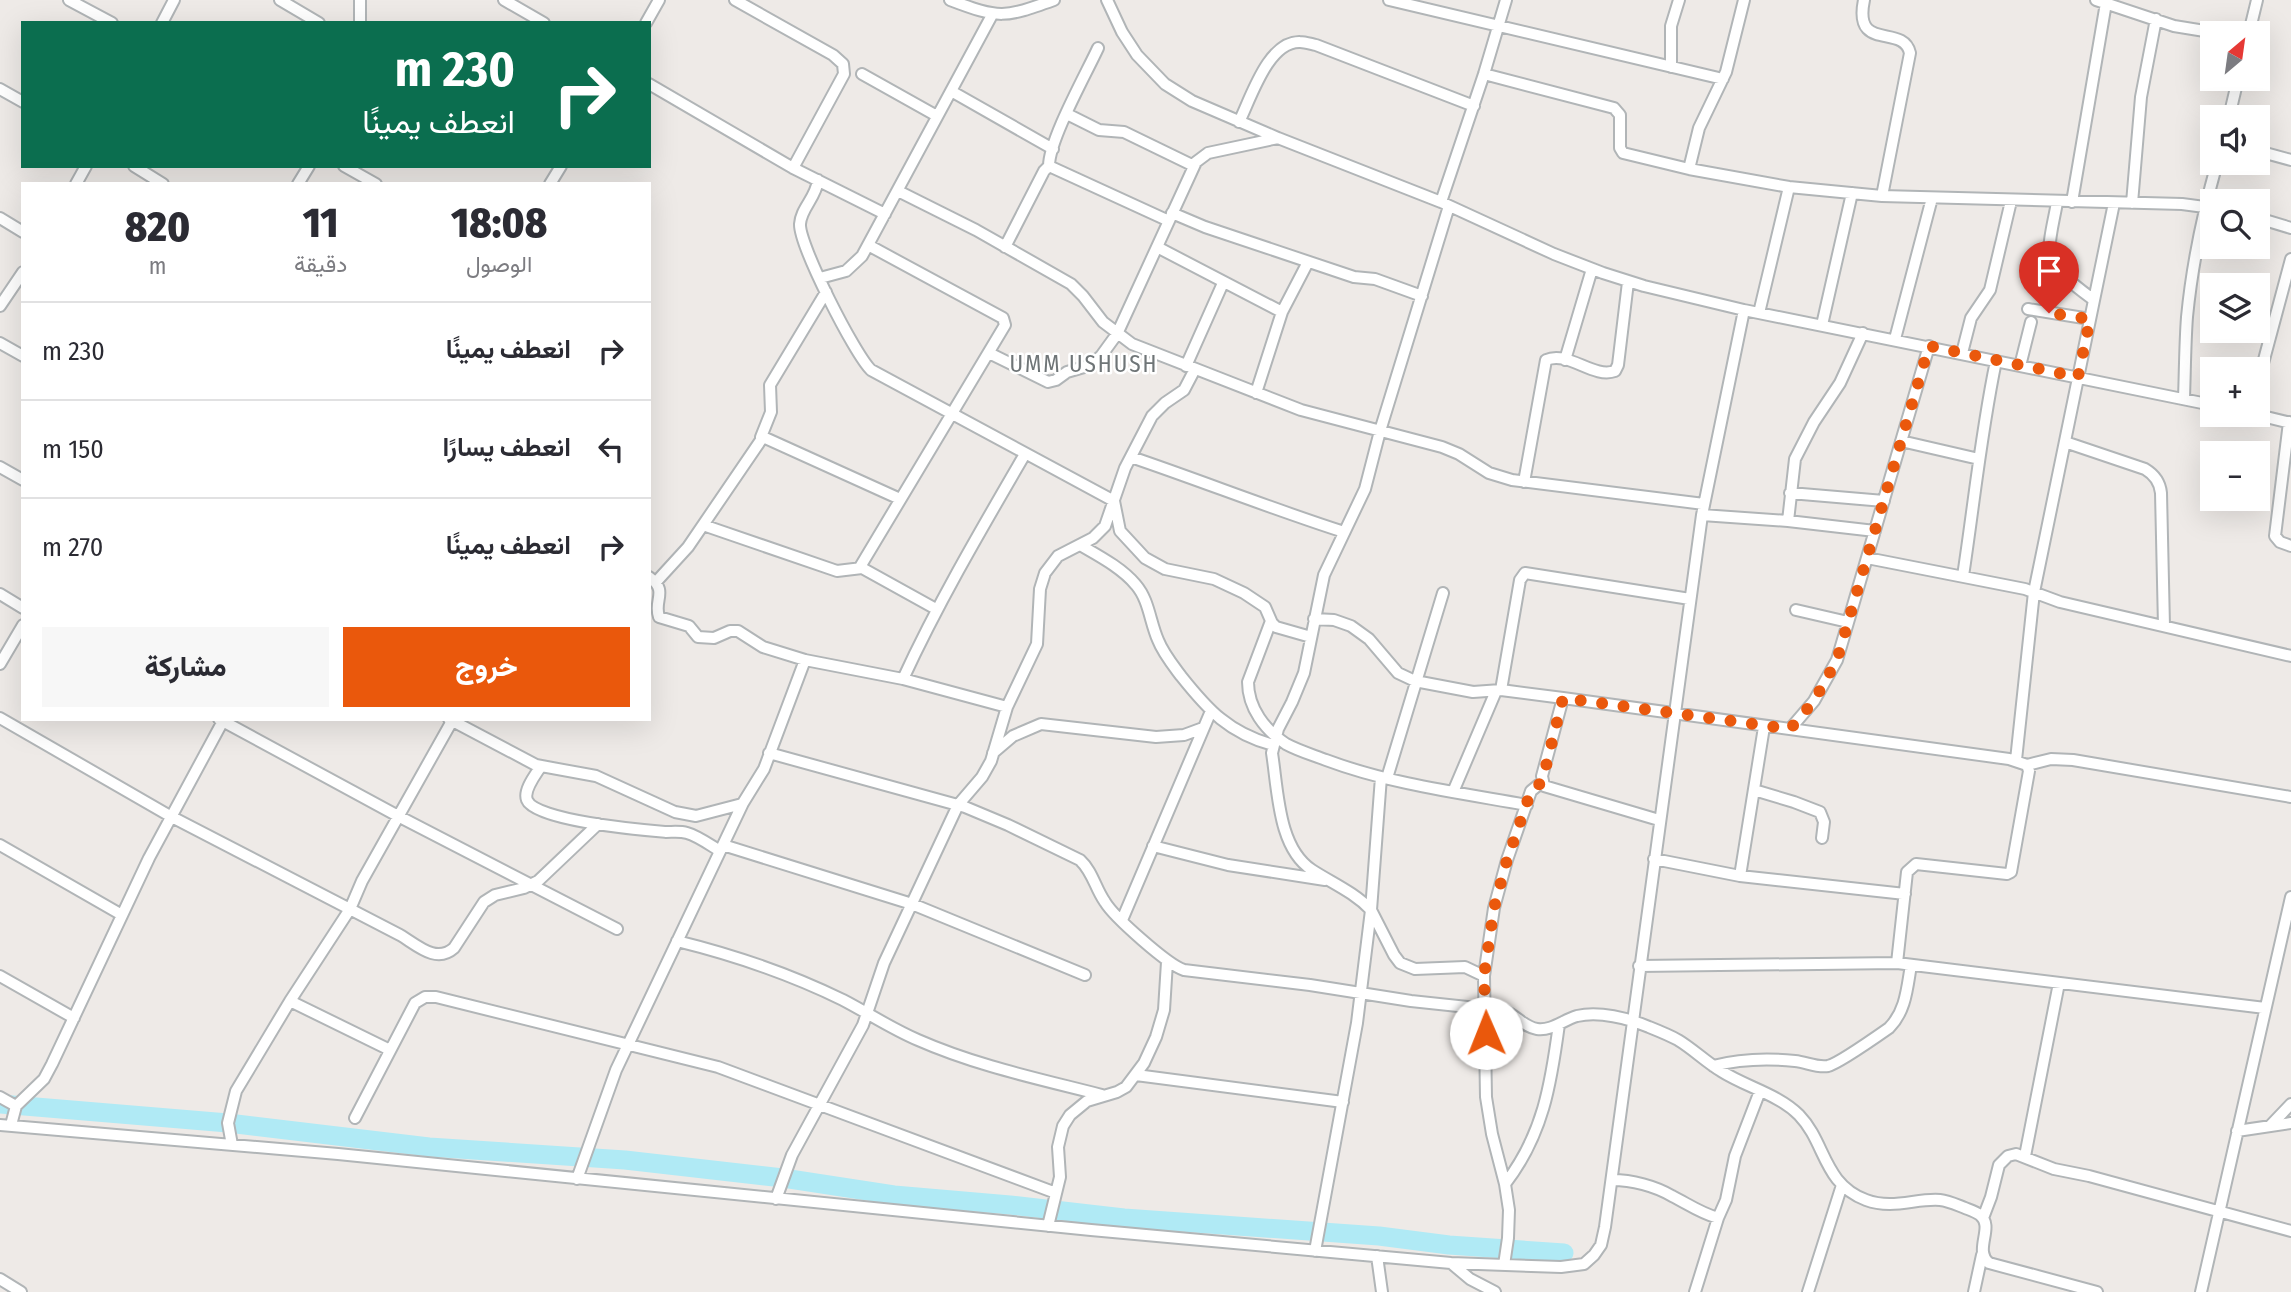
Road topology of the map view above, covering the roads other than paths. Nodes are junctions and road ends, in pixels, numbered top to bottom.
1 (69, 0) edge
2 (174, 0) edge
3 (280, 0) edge
4 (360, 0) edge
5 (504, 0) edge
6 (659, 0) edge
7 (735, 0) edge
8 (950, 0) edge
9 (1054, 0) edge
10 (1107, 0) edge
11 (1389, 0) edge
12 (1506, 0) edge
13 (1679, 0) edge
14 (1744, 0) edge
15 (1864, 0) edge
16 (2257, 0) edge
17 (2101, 1) edge
18 (992, 15) junction
19 (2156, 19) junction
20 (107, 21) edge
21 (163, 21) edge
22 (316, 21) edge
23 (360, 21) edge
24 (541, 21) edge
25 (647, 21) edge
26 (2252, 21) edge
27 (1499, 26) junction
28 (2200, 30) edge
29 (1098, 48) dead end
30 (1671, 67) junction
31 (862, 74) dead end
32 (1485, 74) junction
33 (1723, 79) junction
34 (651, 85) edge
35 (0, 89) edge
36 (951, 91) junction
37 (21, 101) edge
38 (1474, 106) junction
39 (1067, 114) junction
40 (937, 117) junction
41 (1240, 121) junction
42 (1278, 138) junction
43 (1053, 149) junction
44 (2270, 154) edge
45 (2291, 160) edge
46 (1049, 166) junction
47 (1194, 166) junction
48 (137, 168) edge
49 (348, 168) edge
50 (793, 168) junction
51 (1689, 169) junction
52 (818, 180) junction
53 (160, 182) edge
54 (372, 182) edge
55 (1789, 187) junction
56 (898, 191) junction
57 (1852, 193) junction
58 (1882, 196) junction
59 (1932, 198) junction
60 (2011, 201) junction
61 (2057, 202) junction
62 (2072, 202) junction
63 (2113, 203) junction
64 (2132, 203) junction
65 (1445, 204) junction
66 (2200, 207) edge
67 (885, 214) junction
68 (1171, 217) junction
69 (0, 218) edge
70 (2270, 222) edge
71 (2291, 228) edge
72 (21, 231) edge
73 (869, 245) junction
74 (1005, 247) junction
75 (1157, 247) junction
76 (2200, 250) edge
77 (2291, 259) edge
78 (1308, 262) junction
79 (1592, 269) junction
80 (21, 275) edge
81 (820, 278) junction
82 (1628, 282) junction
83 (1223, 283) junction
84 (826, 292) junction
85 (1422, 296) junction
86 (2094, 300) junction
87 (0, 306) edge
88 (2028, 309) dead end
89 (1744, 310) junction
90 (1282, 312) junction
91 (1759, 313) junction
92 (2090, 319) junction
93 (2031, 322) dead end
94 (1822, 325) junction
95 (1863, 333) junction
96 (1117, 334) junction
97 (1895, 339) junction
98 (0, 343) edge
99 (1929, 346) junction
100 (989, 353) junction
101 (1962, 353) junction
102 (21, 355) edge
103 (2265, 357) edge
104 (1565, 360) junction
105 (1996, 361) junction
106 (2020, 366) junction
107 (1191, 368) junction
108 (2078, 377) junction
109 (1256, 393) junction
110 (2184, 398) junction
111 (2200, 401) edge
112 (951, 414) junction
113 (2270, 418) edge
114 (2290, 423) edge
115 (1380, 430) junction
116 (761, 437) junction
117 (1901, 441) junction
118 (2065, 442) junction
119 (1025, 454) junction
120 (1131, 457) junction
121 (1979, 459) junction
122 (0, 467) edge
123 (21, 479) edge
124 (1524, 482) junction
125 (1790, 493) junction
126 (901, 499) junction
127 (1114, 501) junction
128 (1884, 501) junction
129 (1703, 510) junction
130 (1787, 521) junction
131 (703, 526) junction
132 (1875, 531) junction
133 (1344, 532) junction
134 (1080, 545) junction
135 (2291, 546) edge
136 (1867, 558) junction
137 (860, 567) junction
138 (1963, 576) junction
139 (655, 584) edge
140 (2034, 592) junction
141 (1443, 593) dead end
142 (0, 594) edge
143 (1690, 599) junction
144 (21, 607) edge
145 (936, 609) junction
146 (1796, 610) dead end
147 (1314, 619) junction
148 (1271, 621) junction
149 (1848, 622) junction
150 (2164, 626) junction
151 (21, 628) edge
152 (1311, 637) junction
153 (2291, 656) edge
154 (805, 660) junction
155 (0, 664) edge
156 (903, 679) junction
157 (1415, 681) junction
158 (1499, 690) junction
159 (1563, 698) junction
160 (1007, 707) junction
161 (1211, 711) junction
162 (1674, 713) junction
163 (0, 718) edge
164 (221, 721) edge
165 (224, 721) edge
166 (449, 721) edge
167 (452, 721) edge
168 (476, 721) edge
169 (1764, 727) junction
170 (1203, 728) junction
171 (1790, 729) junction
172 (470, 731) junction
173 (1274, 741) junction
174 (769, 752) junction
175 (993, 753) junction
176 (2015, 760) junction
177 (2027, 765) junction
178 (541, 766) junction
179 (1384, 777) junction
180 (1542, 782) junction
181 (1754, 790) junction
182 (1453, 792) junction
183 (2291, 797) edge
184 (742, 804) junction
185 (1527, 805) junction
186 (958, 806) junction
187 (170, 816) junction
188 (398, 816) junction
189 (1659, 820) junction
190 (598, 824) junction
191 (1822, 838) dead end
192 (0, 845) edge
193 (1153, 846) junction
194 (722, 848) junction
195 (1654, 859) junction
196 (1740, 876) junction
197 (1329, 880) junction
198 (532, 885) junction
199 (1905, 894) junction
200 (2291, 897) edge
201 (912, 904) junction
202 (350, 909) junction
203 (1371, 910) junction
204 (122, 915) junction
205 (1122, 920) junction
206 (617, 929) dead end
207 (677, 941) junction
208 (1167, 962) junction
209 (1897, 963) junction
210 (1911, 965) junction
211 (1639, 966) junction
212 (1084, 975) dead end
213 (0, 976) edge
214 (1484, 976) junction
215 (2059, 983) junction
216 (1361, 992) junction
217 (290, 1001) junction
218 (2266, 1008) junction
219 (1486, 1010) junction
220 (867, 1013) junction
221 (74, 1018) junction
222 (1632, 1021) junction
223 (1559, 1024) junction
224 (628, 1044) junction
225 (390, 1050) junction
226 (1713, 1066) junction
227 (1136, 1076) junction
228 (1760, 1091) junction
229 (1102, 1096) junction
230 (0, 1097) edge
231 (1343, 1102) junction
232 (820, 1104) junction
233 (2291, 1104) edge
234 (16, 1105) junction
235 (355, 1118) dead end
236 (2291, 1123) edge
237 (5, 1125) edge
238 (2270, 1126) junction
239 (2237, 1131) junction
240 (232, 1145) junction
241 (2025, 1156) junction
242 (577, 1178) junction
243 (1612, 1180) junction
244 (1505, 1184) junction
245 (1842, 1185) junction
246 (1056, 1193) junction
247 (776, 1199) junction
248 (2219, 1211) junction
249 (1718, 1218) junction
250 (1983, 1218) junction
251 (1048, 1226) junction
252 (2291, 1231) edge
253 (1315, 1251) junction
254 (1982, 1255) junction
255 (1377, 1256) junction
256 (1451, 1263) junction
257 (1504, 1265) junction
258 (0, 1279) edge
259 (2083, 1290) edge
260 (21, 1292) edge
261 (1382, 1292) edge
262 (1495, 1292) edge
263 (1695, 1292) edge
264 (1808, 1292) edge
265 (1974, 1292) edge
266 (2097, 1292) edge
267 (2201, 1292) edge

1 - 20 street
2 - 21 street
3 - 22 street
4 - 23 street
5 - 24 street
6 - 25 street
7 - 50 street
8 - 18 street
9 - 18 street
10 - 41 street
11 - 27 street
12 - 27 street
13 - 30 street
14 - 33 street
15 - 58 street
16 - 26 street
17 - 19 street
17 - 62 street
18 - 36 street
19 - 28 street
19 - 64 street
27 - 30 street
27 - 32 street
29 - 39 street
30 - 33 street
31 - 40 street
32 - 38 street
32 - 51 street
33 - 51 street
34 - 50 street
35 - 37 street
36 - 40 street
36 - 43 street
38 - 41 street
38 - 65 street
39 - 43 street
39 - 47 street
40 - 56 street
41 - 42 street
42 - 47 street
42 - 65 street
43 - 46 street
44 - 45 street
46 - 68 street
46 - 74 street
47 - 68 street
48 - 53 street
49 - 54 street
50 - 52 street
51 - 55 street
52 - 67 street
52 - 81 street
55 - 57 street
55 - 91 street
56 - 67 street
56 - 74 street
57 - 58 street
57 - 94 street
58 - 59 street
59 - 60 street
59 - 97 street
60 - 61 street
60 - 101 street
61 - 62 street
61 - 86 street
62 - 63 street
63 - 64 street
63 - 86 street
64 - 66 street
65 - 79 street
65 - 85 street
67 - 73 street
68 - 75 street
68 - 78 street
69 - 72 street
70 - 71 street
73 - 81 street
73 - 100 street
74 - 96 street
75 - 83 street
75 - 96 street
76 - 110 street
77 - 103 street
78 - 85 street
78 - 90 street
79 - 82 street
79 - 104 street
80 - 87 street
81 - 84 street
82 - 89 street
82 - 104 street
83 - 90 street
83 - 107 street
84 - 112 street
84 - 116 street
85 - 115 street
86 - 92 street
88 - 92 street
89 - 91 street
89 - 129 street
90 - 109 street
91 - 94 street
92 - 108 street
93 - 106 street
94 - 95 street
95 - 97 street
95 - 125 street
96 - 100 street
96 - 107 street
97 - 99 street
98 - 102 street
99 - 101 street
99 - 117 street
100 - 112 street
101 - 105 street
104 - 124 street
105 - 106 street
105 - 121 street
106 - 108 street
107 - 109 street
107 - 120 street
108 - 110 street
108 - 118 street
109 - 115 street
110 - 111 street
112 - 119 street
112 - 126 street
113 - 114 street
114 - 135 street
115 - 124 street
115 - 133 street
116 - 126 street
116 - 131 street
117 - 121 street
117 - 128 street
118 - 140 street
118 - 150 street
119 - 127 street
119 - 145 street
120 - 127 street
120 - 133 street
121 - 138 street
122 - 123 street
124 - 129 street
125 - 128 street
125 - 130 street
126 - 137 street
127 - 134 street
127 - 148 street
128 - 132 street
129 - 130 street
129 - 143 street
130 - 132 street
131 - 137 street
131 - 139 street
132 - 136 street
133 - 147 street
134 - 160 street
134 - 161 street
136 - 138 street
136 - 149 street
137 - 145 street
138 - 140 street
139 - 154 street
140 - 150 street
140 - 176 street
141 - 157 street
142 - 144 street
143 - 158 street
143 - 162 street
145 - 156 street
146 - 149 street
147 - 152 street
147 - 157 street
148 - 152 street
148 - 173 street
149 - 171 street
150 - 153 street
151 - 155 street
152 - 173 street
154 - 156 street
154 - 174 street
156 - 160 street
157 - 158 street
157 - 179 street
158 - 159 street
158 - 182 street
159 - 162 street
159 - 180 street
160 - 175 street
161 - 170 street
161 - 173 street
162 - 169 street
162 - 189 street
163 - 187 street
164 - 187 street
165 - 188 street
166 - 188 street
167 - 172 street
168 - 172 street
169 - 171 street
169 - 181 street
170 - 175 street
170 - 193 street
171 - 176 street
172 - 178 street
173 - 179 street
173 - 197 street
174 - 184 street
174 - 186 street
175 - 186 street
176 - 177 street
177 - 183 street
177 - 199 street
178 - 184 street
178 - 190 street
179 - 182 street
179 - 203 street
180 - 185 street
180 - 189 street
181 - 191 street
181 - 196 street
182 - 185 street
184 - 194 street
185 - 214 street
186 - 201 street
186 - 205 street
187 - 202 street
187 - 204 street
188 - 198 street
188 - 202 street
189 - 195 street
190 - 194 street
190 - 198 street
192 - 204 street
193 - 197 street
193 - 205 street
194 - 201 street
194 - 207 street
195 - 196 street
195 - 211 street
196 - 199 street
197 - 203 street
198 - 202 street
198 - 206 street
199 - 209 street
200 - 218 street
201 - 212 street
201 - 220 street
202 - 217 street
203 - 214 street
203 - 216 street
204 - 221 street
205 - 208 street
207 - 220 street
207 - 224 street
208 - 216 street
208 - 227 street
209 - 210 street
209 - 211 street
210 - 215 street
210 - 226 street
211 - 222 street
213 - 221 street
214 - 219 street
215 - 218 street
215 - 241 street
216 - 219 street
216 - 231 street
217 - 225 street
217 - 240 street
218 - 239 street
219 - 223 street
219 - 244 street
220 - 229 street
220 - 232 street
221 - 234 street
222 - 223 street
222 - 226 street
222 - 243 street
223 - 244 street
224 - 225 street
224 - 232 street
224 - 242 street
225 - 235 street
226 - 228 street
227 - 229 street
227 - 231 street
228 - 245 street
228 - 249 street
229 - 246 street
230 - 234 street
231 - 253 street
232 - 246 street
232 - 247 street
233 - 238 street
234 - 237 street
236 - 238 street
237 - 240 street
238 - 239 street
239 - 248 street
240 - 242 street
241 - 248 street
241 - 250 street
242 - 247 street
243 - 249 street
243 - 257 street
244 - 257 street
245 - 250 street
245 - 264 street
246 - 251 street
247 - 251 street
248 - 252 street
248 - 267 street
249 - 263 street
250 - 254 street
251 - 253 street
253 - 255 street
254 - 259 street
254 - 265 street
255 - 256 street
255 - 261 street
256 - 257 street
256 - 262 street
258 - 260 street
259 - 266 street

